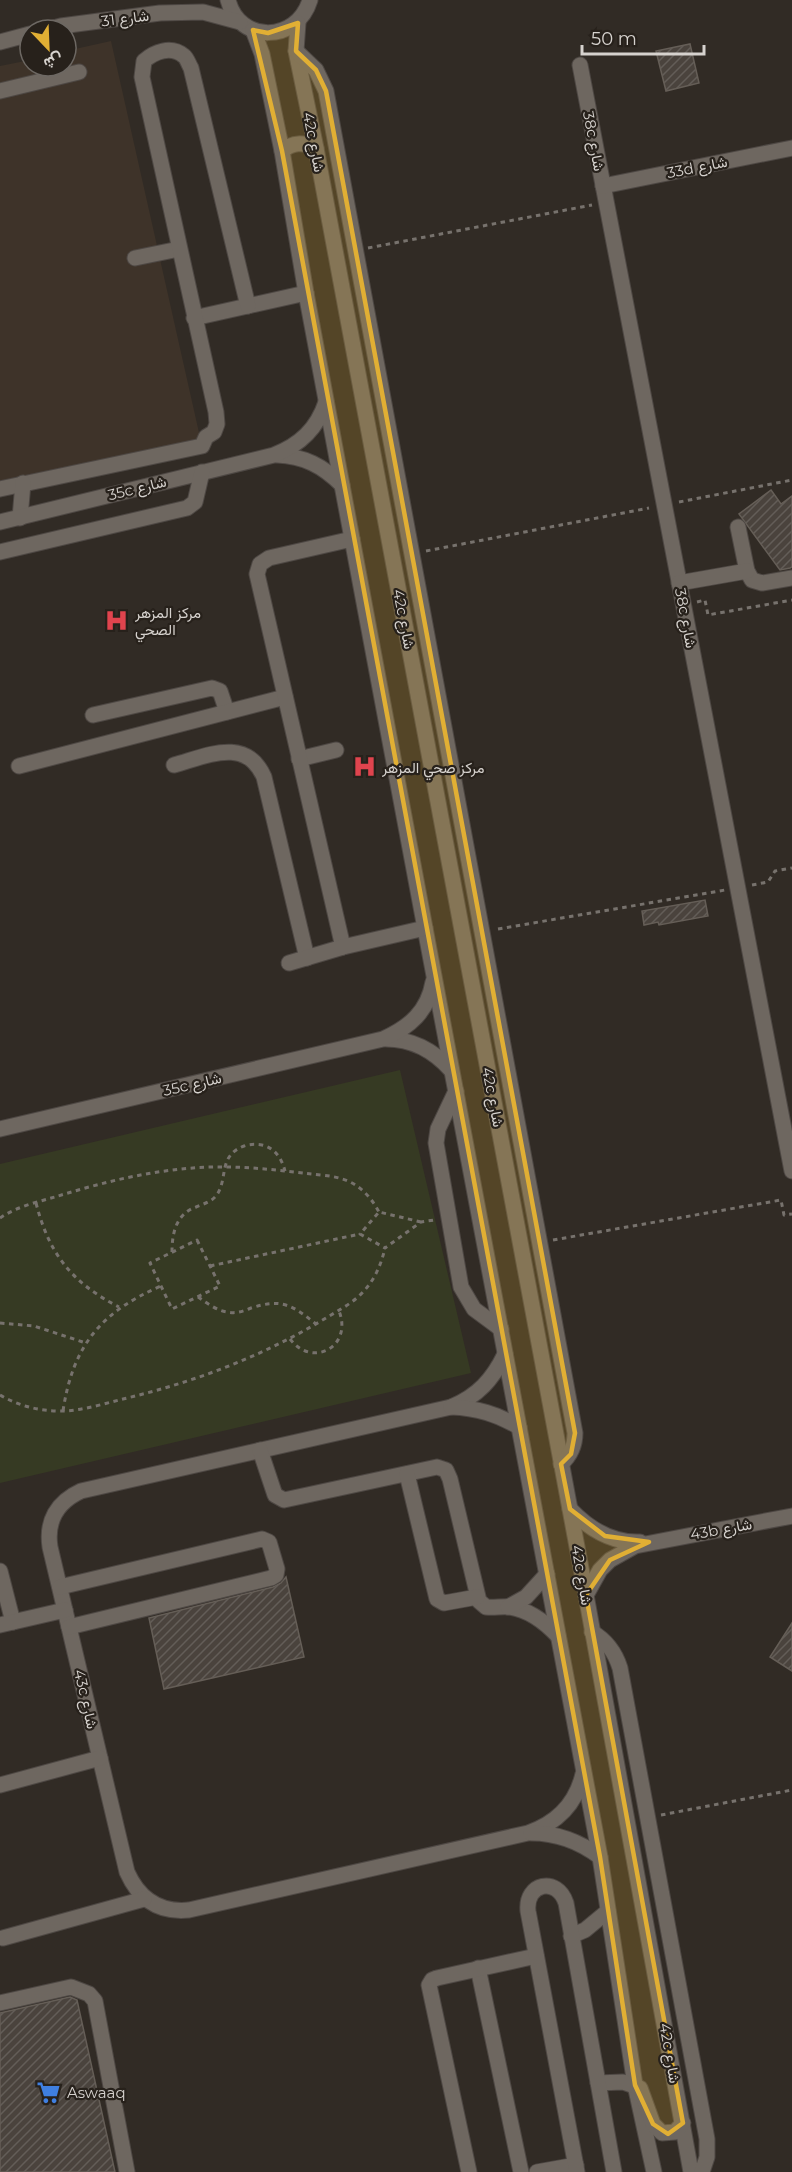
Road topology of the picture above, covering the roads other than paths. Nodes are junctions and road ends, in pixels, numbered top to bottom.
1 (228, 0) edge
2 (312, 3) edge
3 (298, 22) junction
4 (78, 24) edge
5 (246, 26) junction
6 (18, 37) edge
7 (0, 42) edge
8 (296, 51) junction
9 (580, 65) dead end
10 (79, 72) dead end
11 (0, 91) edge
12 (316, 148) junction
13 (792, 148) edge
14 (282, 151) junction
15 (603, 186) junction
16 (179, 249) junction
17 (135, 258) dead end
18 (306, 293) junction
19 (248, 306) junction
20 (194, 318) junction
21 (326, 400) junction
22 (274, 455) junction
23 (202, 472) junction
24 (23, 483) junction
25 (342, 485) junction
26 (0, 489) edge
27 (20, 518) junction
28 (0, 522) edge
29 (738, 527) dead end
30 (352, 539) junction
31 (0, 552) edge
32 (747, 571) junction
33 (792, 578) edge
34 (679, 583) junction
35 (285, 697) junction
36 (227, 712) junction
37 (93, 715) dead end
38 (336, 750) dead end
39 (299, 759) junction
40 (174, 765) dead end
41 (19, 766) dead end
42 (425, 928) junction
43 (343, 947) junction
44 (307, 958) junction
45 (289, 963) dead end
46 (434, 978) junction
47 (383, 1039) junction
48 (452, 1071) junction
49 (456, 1091) junction
50 (0, 1129) edge
51 (792, 1171) edge
52 (501, 1329) junction
53 (505, 1354) junction
54 (451, 1407) junction
55 (519, 1427) junction
56 (260, 1450) junction
57 (561, 1464) junction
58 (407, 1474) junction
59 (570, 1509) junction
60 (792, 1516) edge
61 (649, 1542) junction
62 (0, 1571) edge
63 (547, 1574) junction
64 (60, 1587) junction
65 (586, 1595) junction
66 (477, 1597) junction
67 (508, 1607) junction
68 (65, 1610) junction
69 (6, 1623) edge
70 (69, 1627) junction
71 (592, 1632) junction
72 (558, 1636) junction
73 (100, 1758) junction
74 (584, 1771) junction
75 (0, 1785) edge
76 (528, 1833) junction
77 (600, 1857) junction
78 (144, 1899) junction
79 (608, 1911) junction
80 (571, 1936) junction
81 (3, 1938) dead end
82 (536, 1956) junction
83 (478, 1968) junction
84 (0, 2003) edge
85 (598, 2083) junction
86 (635, 2085) junction
87 (683, 2123) junction
88 (576, 2168) edge
89 (127, 2172) edge
90 (469, 2172) edge
91 (521, 2172) edge
92 (537, 2172) edge
93 (614, 2172) edge
94 (654, 2172) edge
95 (691, 2172) edge
96 (702, 2172) edge

1 - 5 street
2 - 3 street
3 - 5 street, شارع 31
3 - 8 street, 42c شارع
4 - 5 street, شارع 31
5 - 14 street
6 - 7 street
8 - 12 street, 42c شارع
8 - 57 street
9 - 15 street, 38c شارع
10 - 11 street
12 - 14 street
12 - 57 street, 42c شارع
13 - 15 street, 33d شارع
14 - 18 street
15 - 34 street, 38c شارع
16 - 17 street
16 - 19 street
16 - 20 street
18 - 19 street
18 - 21 street
19 - 20 street
20 - 24 street
21 - 22 street, 35c شارع
21 - 25 street
22 - 23 street, 35c شارع
22 - 25 street, 35c شارع
23 - 27 street, 35c شارع
23 - 31 street
24 - 26 street
24 - 27 street
25 - 30 street
27 - 28 street, 35c شارع
29 - 32 street
30 - 35 street
30 - 42 street
32 - 33 street
32 - 34 street
34 - 51 street, 38c شارع
35 - 36 street
35 - 39 street
36 - 37 street
36 - 41 street
38 - 39 street
39 - 43 street
40 - 44 street
42 - 43 street
42 - 46 street
43 - 44 street
44 - 45 street
46 - 47 street, 35c شارع
46 - 48 street
47 - 48 street, 35c شارع
47 - 50 street, 35c شارع
48 - 49 street
49 - 52 street
49 - 52 street
52 - 53 street
53 - 54 street, 43c شارع
53 - 55 street
54 - 55 street, 43c شارع
54 - 56 street, 43c شارع
55 - 63 street
56 - 58 street
56 - 64 street, 43c شارع
57 - 59 street, 42c شارع
58 - 66 street
58 - 66 street
59 - 61 street, 43b شارع
59 - 65 street, 42c شارع
60 - 61 street, 43b شارع
61 - 65 street, 43b شارع
62 - 69 street
63 - 67 street
63 - 72 street
64 - 68 street, 43c شارع
64 - 70 street
65 - 71 street, 42c شارع
66 - 67 street
67 - 72 street
68 - 69 street
68 - 70 street, 43c شارع
70 - 73 street, 43c شارع
71 - 87 street, 42c شارع
71 - 96 street
72 - 74 street
73 - 75 street
73 - 78 street, 43c شارع
74 - 76 street
74 - 77 street
76 - 77 street
76 - 78 street
77 - 79 street
78 - 81 street
79 - 80 street
79 - 86 street
80 - 82 street
80 - 85 street
82 - 83 street
82 - 88 street
83 - 90 street
83 - 91 street
84 - 89 street
85 - 86 street
85 - 93 street
86 - 87 street
86 - 94 street
87 - 95 street, 42c شارع
88 - 92 street

